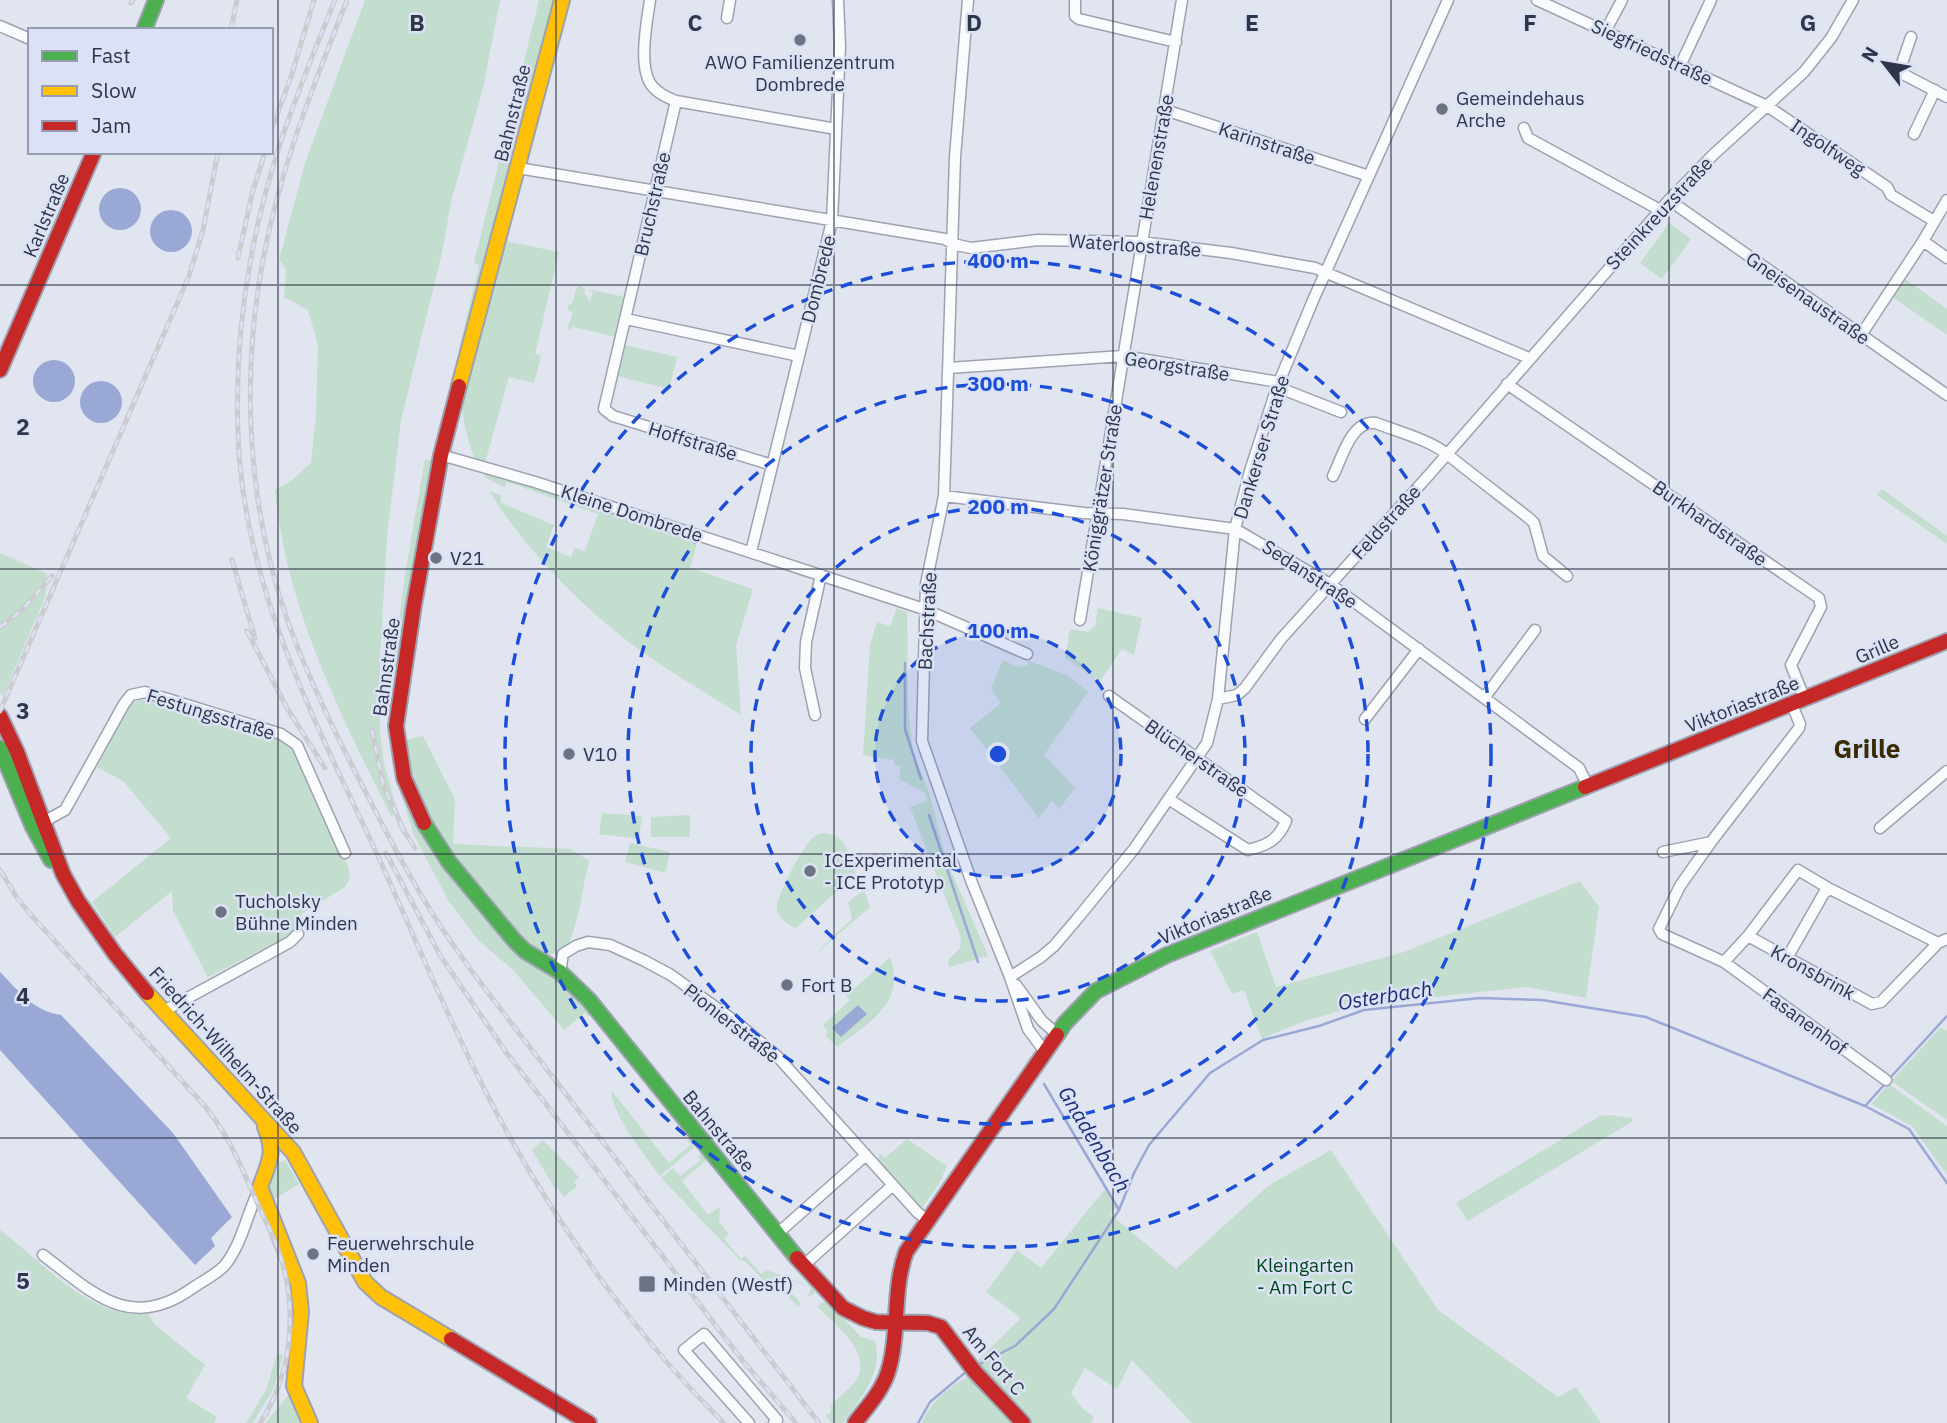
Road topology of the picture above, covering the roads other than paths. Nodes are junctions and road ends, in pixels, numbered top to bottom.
1 (156, 0) edge
2 (562, 0) edge
3 (650, 0) edge
4 (730, 0) edge
5 (838, 0) edge
6 (968, 0) edge
7 (1075, 0) edge
8 (1182, 0) edge
9 (1448, 0) edge
10 (1537, 0) edge
11 (1622, 0) edge
12 (1711, 0) edge
13 (1853, 0) edge
14 (727, 18) dead end
15 (0, 26) edge
16 (145, 28) edge
17 (1606, 30) junction
18 (1911, 37) dead end
19 (28, 38) edge
20 (1175, 42) junction
21 (1681, 64) junction
22 (1935, 90) junction
23 (1947, 97) edge
24 (676, 101) junction
25 (1767, 106) junction
26 (1165, 110) junction
27 (1524, 128) dead end
28 (836, 129) junction
29 (1914, 134) dead end
30 (93, 154) edge
31 (518, 168) junction
32 (1369, 176) junction
33 (655, 193) junction
34 (1668, 200) junction
35 (1947, 200) edge
36 (1660, 210) junction
37 (832, 221) junction
38 (1934, 221) junction
39 (1923, 241) junction
40 (1141, 242) junction
41 (953, 244) junction
42 (1947, 258) edge
43 (1326, 271) junction
44 (626, 319) junction
45 (1861, 335) junction
46 (799, 356) junction
47 (1124, 356) junction
48 (1529, 358) junction
49 (949, 368) junction
50 (0, 370) edge
51 (1507, 384) junction
52 (1278, 385) junction
53 (1947, 396) edge
54 (1342, 412) dead end
55 (613, 416) joint
56 (1468, 430) joint
57 (1447, 454) junction
58 (441, 455) junction
59 (772, 465) junction
60 (1333, 476) dead end
61 (944, 496) junction
62 (1097, 514) junction
63 (1235, 529) junction
64 (751, 552) junction
65 (821, 575) junction
66 (1567, 576) dead end
67 (1330, 584) junction
68 (924, 609) junction
69 (1080, 620) dead end
70 (1535, 630) dead end
71 (1947, 641) edge
72 (1419, 649) junction
73 (1027, 654) dead end
74 (1822, 693) joint
75 (1109, 696) dead end
76 (1484, 698) junction
77 (1217, 699) junction
78 (1799, 702) junction
79 (815, 715) dead end
80 (0, 716) edge
81 (1365, 719) dead end
82 (7, 752) edge
83 (1197, 758) junction
84 (1947, 771) edge
85 (1588, 786) junction
86 (1170, 800) junction
87 (38, 825) junction
88 (1880, 828) dead end
89 (1711, 842) junction
90 (345, 852) dead end
91 (1663, 852) dead end
92 (1830, 889) junction
93 (298, 934) dead end
94 (1748, 936) junction
95 (1943, 941) edge
96 (563, 954) junction
97 (1787, 958) junction
98 (542, 961) junction
99 (1724, 961) junction
100 (560, 972) junction
101 (1010, 976) junction
102 (162, 1012) junction
103 (1057, 1034) junction
104 (1045, 1052) junction
105 (1886, 1080) dead end
106 (261, 1119) junction
107 (866, 1155) junction
108 (270, 1159) junction
109 (296, 1160) junction
110 (893, 1185) junction
111 (260, 1187) junction
112 (928, 1221) junction
113 (777, 1234) junction
114 (43, 1255) dead end
115 (803, 1266) junction
116 (893, 1321) junction
117 (568, 1418) edge
118 (310, 1423) edge
119 (589, 1423) edge
120 (748, 1423) edge
121 (774, 1423) edge
122 (855, 1423) edge
123 (1023, 1423) edge

1 - 16 main road
2 - 31 main road, Bahnstraße
3 - 24 street
4 - 14 street
5 - 28 street, Dombrede
6 - 41 street, Bachstraße
7 - 20 street
8 - 20 street, Helenenstraße
9 - 32 street, Dankerser Straße
10 - 17 street, Siegfriedstraße
11 - 17 street
12 - 21 street
13 - 25 street, Steinkreuzstraße
15 - 19 street
17 - 21 street, Siegfriedstraße
18 - 22 street
20 - 26 street, Helenenstraße
21 - 25 street, Siegfriedstraße
22 - 23 street
22 - 29 street
24 - 28 street
24 - 33 street, Bruchstraße
25 - 34 street, Steinkreuzstraße
25 - 38 street, Ingolfweg
26 - 32 street, Karinstraße
26 - 40 street, Helenenstraße
27 - 36 street
28 - 37 street, Dombrede
30 - 50 main road, Karlstraße
31 - 33 street, Waterloostraße
31 - 58 main road, Bahnstraße
32 - 43 street, Dankerser Straße
33 - 37 street, Waterloostraße
33 - 44 street, Bruchstraße
34 - 36 street, Steinkreuzstraße
34 - 45 street, Gneisenaustraße
35 - 38 street
36 - 48 street, Steinkreuzstraße
37 - 41 street, Waterloostraße
37 - 46 street, Dombrede
38 - 39 street
39 - 42 street
39 - 45 street
40 - 41 street, Waterloostraße
40 - 43 street, Waterloostraße
40 - 47 street, Helenenstraße
41 - 49 street, Bachstraße
43 - 48 street, Waterloostraße
43 - 52 street, Dankerser Straße
44 - 46 street
44 - 55 street, Bruchstraße
45 - 53 street, Gneisenaustraße
46 - 59 street, Dombrede
47 - 49 street, Georgstraße
47 - 52 street, Georgstraße
47 - 62 street, Königgrätzer Straße
48 - 51 street, Steinkreuzstraße
49 - 61 street, Bachstraße
51 - 56 street, Steinkreuzstraße
51 - 78 street, Burkhardstraße
52 - 54 street, Georgstraße
52 - 63 street, Dankerser Straße
55 - 59 street, Hoffstraße
56 - 57 street, Feldstraße
57 - 60 street
57 - 66 street
57 - 67 street, Feldstraße
58 - 64 street, Kleine Dombrede
58 - 98 main road, Bahnstraße
59 - 64 street, Dombrede
61 - 62 street, Sedanstraße
61 - 68 street, Bachstraße
62 - 63 street, Sedanstraße
62 - 69 street, Königgrätzer Straße
63 - 67 street, Sedanstraße
63 - 77 street, Dankerser Straße
64 - 65 street, Kleine Dombrede
65 - 68 street, Kleine Dombrede
65 - 79 street
67 - 72 street, Sedanstraße
67 - 77 street, Feldstraße
68 - 73 street
68 - 101 street, Bachstraße
70 - 76 street
71 - 74 main road, Grille
72 - 76 street, Sedanstraße
72 - 81 street
74 - 78 main road, Viktoriastraße
75 - 83 street, Blücherstraße
76 - 85 street, Sedanstraße
77 - 83 street, Dankerser Straße
78 - 85 main road, Viktoriastraße
78 - 89 street
80 - 82 main road, Friedrich-Wilhelm-Straße
82 - 87 main road, Friedrich-Wilhelm-Straße
83 - 86 street, Dankerser Straße
83 - 86 street, Blücherstraße
84 - 88 street
85 - 103 main road, Viktoriastraße
86 - 101 street, Dankerser Straße
87 - 90 street, Festungsstraße
87 - 102 main road, Friedrich-Wilhelm-Straße
89 - 91 street
89 - 99 street, Fasanenhof
92 - 94 street, Kronsbrink
92 - 95 street, Kronsbrink
92 - 97 street
93 - 102 street
94 - 97 street, Kronsbrink
94 - 99 street
95 - 97 street, Kronsbrink
96 - 98 street, Pionierstraße
96 - 100 street
96 - 107 street, Pionierstraße
98 - 100 main road, Bahnstraße
99 - 105 street, Fasanenhof
100 - 113 main road, Bahnstraße
101 - 103 street, Bachstraße
101 - 104 street, Bachstraße
102 - 106 main road, Friedrich-Wilhelm-Straße
103 - 104 main road, Viktoriastraße
104 - 112 main road, Viktoriastraße
106 - 108 main road
106 - 109 main road, Friedrich-Wilhelm-Straße
107 - 110 street, Pionierstraße
107 - 113 street
108 - 109 main road
108 - 111 main road
109 - 117 main road, Friedrich-Wilhelm-Straße
110 - 112 street, Pionierstraße
110 - 115 street
111 - 114 street
111 - 118 main road
112 - 116 main road, Viktoriastraße
113 - 115 main road, Bahnstraße
115 - 116 main road, Bahnstraße
116 - 122 main road, Viktoriastraße
116 - 123 main road, Am Fort C
117 - 119 main road, Friedrich-Wilhelm-Straße
120 - 121 street

